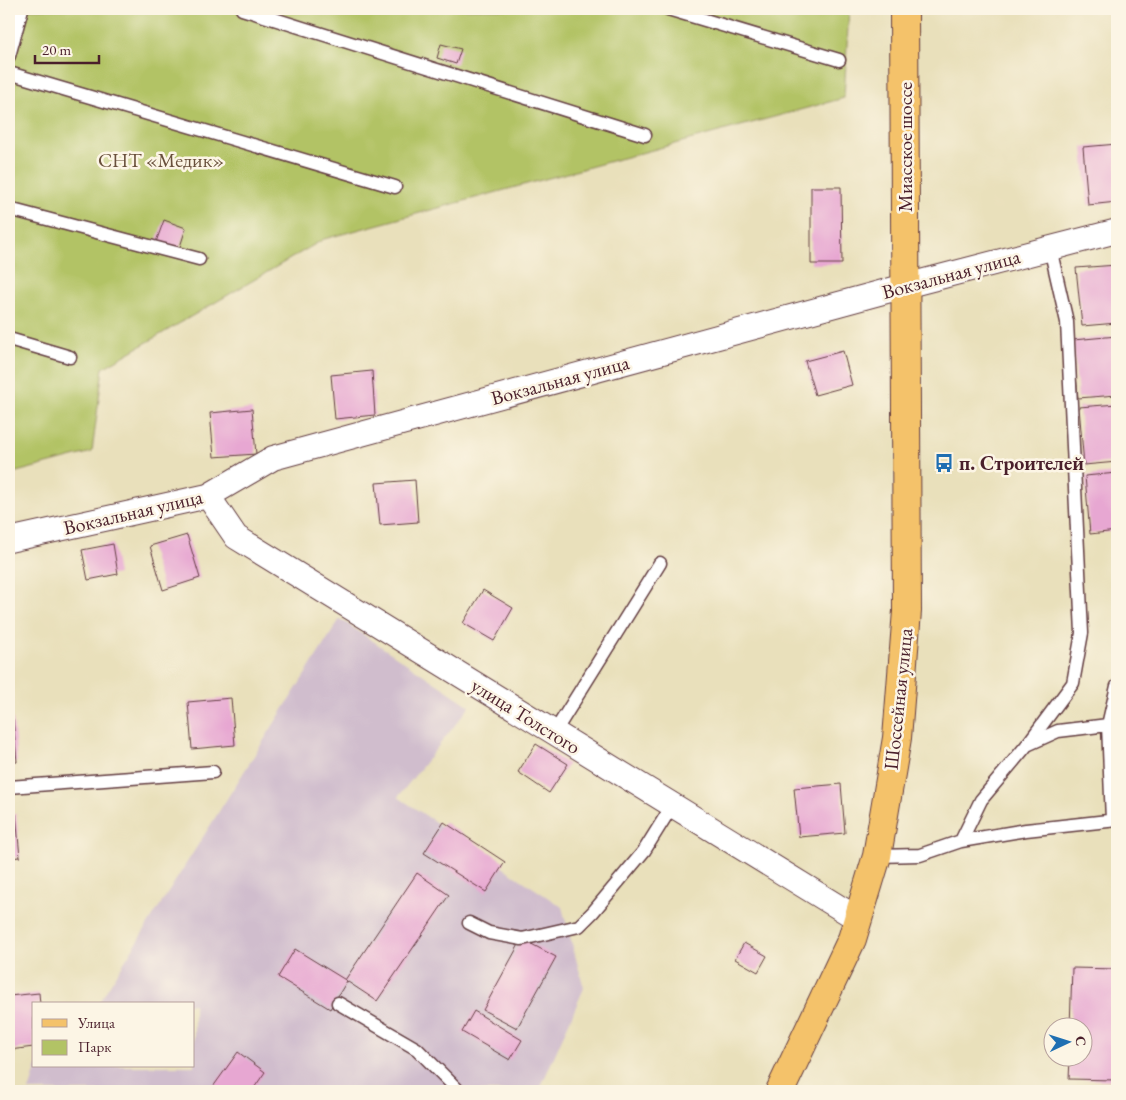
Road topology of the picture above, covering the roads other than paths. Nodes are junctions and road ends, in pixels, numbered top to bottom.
1 (22, 9) edge
2 (242, 9) edge
3 (668, 9) edge
4 (904, 9) edge
5 (9, 56) edge
6 (838, 60) dead end
7 (9, 73) edge
8 (645, 135) dead end
9 (395, 187) dead end
10 (9, 209) edge
11 (1117, 231) edge
12 (1050, 248) junction
13 (198, 259) dead end
14 (905, 286) junction
15 (9, 339) edge
16 (70, 357) dead end
17 (208, 496) junction
18 (9, 540) edge
19 (660, 563) dead end
20 (1117, 686) edge
21 (1113, 723) edge
22 (554, 733) junction
23 (1027, 745) junction
24 (213, 772) dead end
25 (9, 788) edge
26 (672, 806) junction
27 (1115, 820) edge
28 (961, 841) junction
29 (877, 856) junction
30 (858, 919) junction
31 (469, 924) dead end
32 (338, 1003) dead end
33 (457, 1091) edge
34 (780, 1091) edge

1 - 5 lane
2 - 8 lane
3 - 6 lane
4 - 14 main road, Миасское шоссе
7 - 9 lane
10 - 13 lane
11 - 12 street, Вокзальная улица
12 - 14 street, Вокзальная улица
12 - 23 lane
14 - 17 street, Вокзальная улица
14 - 29 main road, Шоссейная улица
15 - 16 lane
17 - 18 street, Вокзальная улица
17 - 22 street, улица Толстого
19 - 22 lane
20 - 21 lane
21 - 23 lane
21 - 27 lane
22 - 26 street, улица Толстого
23 - 28 lane
24 - 25 lane
26 - 30 street, улица Толстого
26 - 31 lane
27 - 28 lane
28 - 29 lane
29 - 30 main road, Шоссейная улица
30 - 34 main road, Шоссейная улица
32 - 33 lane

